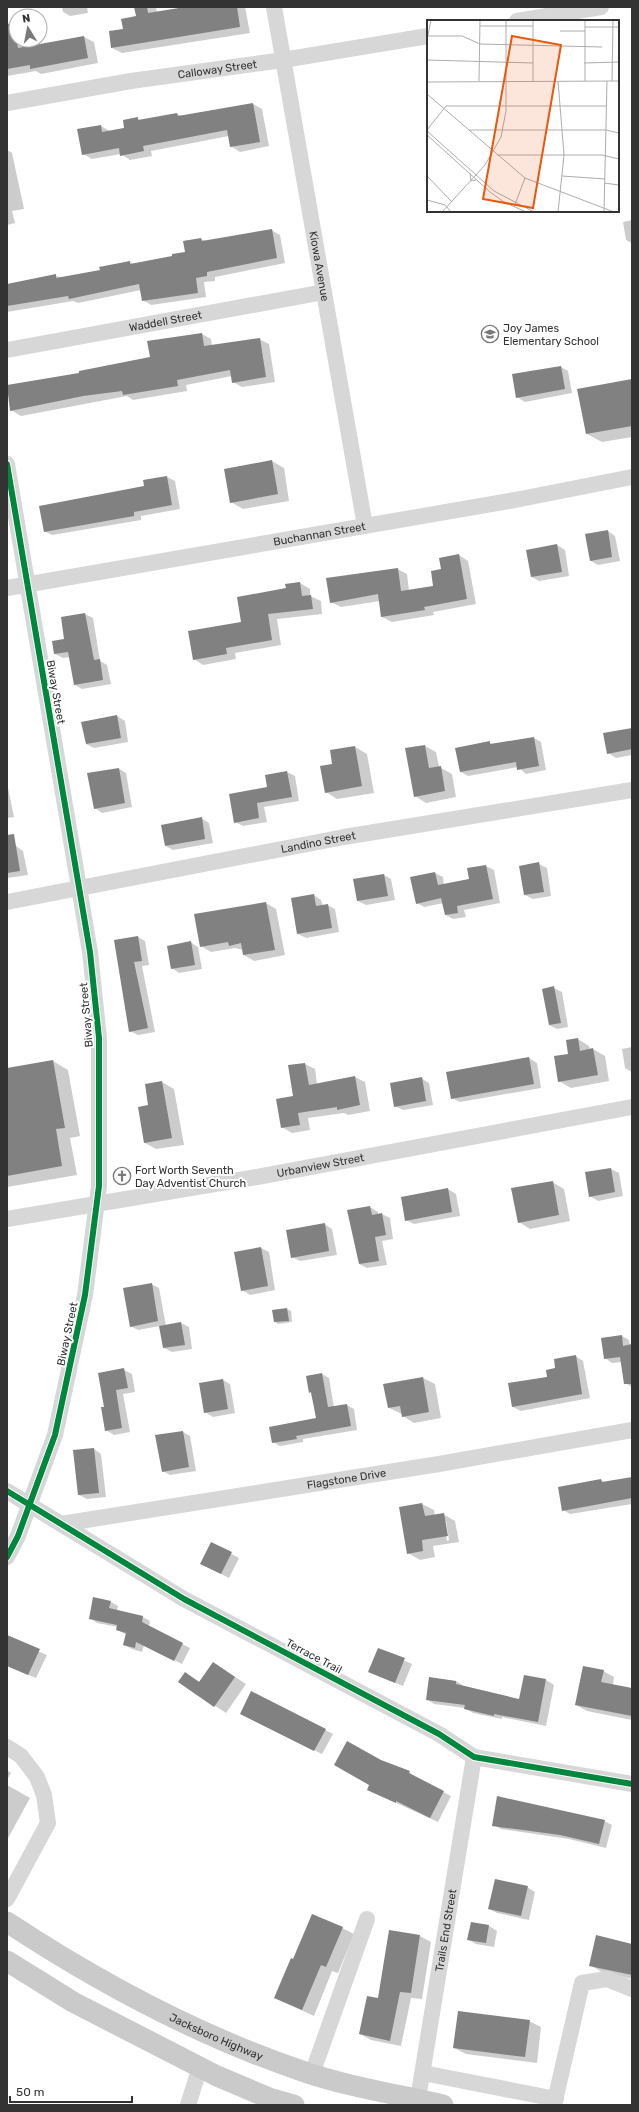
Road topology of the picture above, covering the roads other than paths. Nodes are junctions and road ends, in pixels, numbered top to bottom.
1 (274, 7) edge
2 (601, 7) edge
3 (523, 20) edge
4 (427, 36) edge
5 (283, 60) junction
6 (7, 103) edge
7 (324, 292) junction
8 (7, 350) edge
9 (7, 464) edge
10 (632, 477) edge
11 (365, 526) junction
12 (27, 584) junction
13 (7, 588) edge
14 (632, 790) edge
15 (80, 889) junction
16 (7, 902) edge
17 (632, 1107) edge
18 (97, 1204) junction
19 (7, 1219) edge
20 (632, 1430) edge
21 (7, 1491) edge
22 (29, 1505) junction
23 (61, 1524) junction
24 (7, 1557) edge
25 (7, 1747) edge
26 (474, 1757) junction
27 (632, 1784) edge
28 (9, 1891) edge
29 (367, 1919) dead end
30 (7, 1922) edge
31 (7, 1961) edge
32 (632, 1989) edge
33 (200, 2067) junction
34 (423, 2073) junction
35 (312, 2074) junction
36 (418, 2102) edge
37 (555, 2102) edge
38 (188, 2105) edge
39 (294, 2105) edge
40 (444, 2105) edge

1 - 5 street, Kiowa Avenue
2 - 3 street
4 - 5 street, Calloway Street
5 - 6 street, Calloway Street
5 - 7 street, Kiowa Avenue
7 - 8 street, Waddell Street
7 - 11 street, Kiowa Avenue
9 - 12 street, Biway Street
10 - 11 street, Buchannan Street
11 - 12 street, Buchannan Street
12 - 13 street, Buchannan Street
12 - 15 street, Biway Street
14 - 15 street, Landino Street
15 - 16 street, Landino Street
15 - 18 street, Biway Street
17 - 18 street, Urbanview Street
18 - 19 street, Urbanview Street
18 - 22 street, Biway Street
20 - 23 street, Flagstone Drive
21 - 22 street, Terrace Trail
22 - 23 street, Terrace Trail
22 - 24 street, Biway Street
23 - 26 street, Terrace Trail
25 - 28 street
26 - 27 street, Terrace Trail
26 - 34 street, Trails End Street
29 - 35 street
30 - 35 main road, Jacksboro Highway
31 - 33 main road
32 - 37 street
33 - 38 street
33 - 39 main road
34 - 36 street, Trails End Street
34 - 37 street
35 - 36 main road, Jacksboro Highway
36 - 40 main road, Jacksboro Highway

